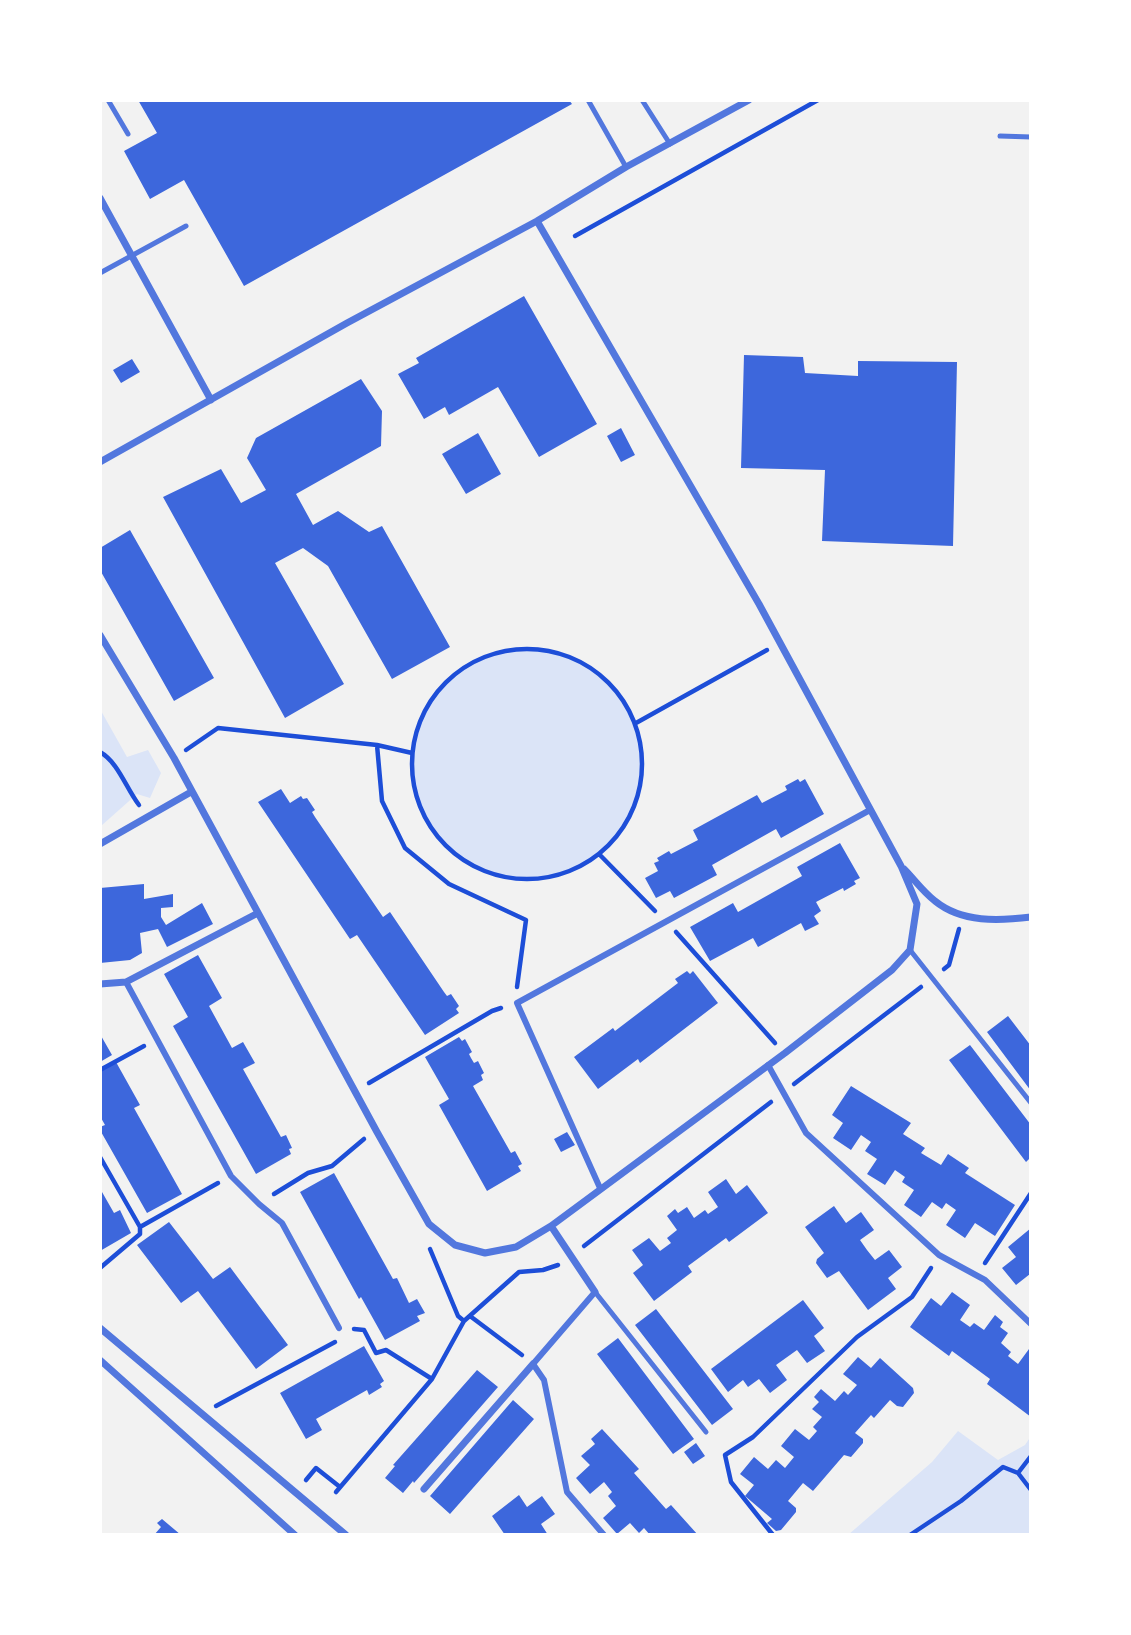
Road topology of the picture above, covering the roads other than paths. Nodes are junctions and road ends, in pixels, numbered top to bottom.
1 (108, 100) edge
2 (588, 100) edge
3 (642, 100) edge
4 (748, 100) edge
5 (128, 134) dead end
6 (1000, 136) dead end
7 (1031, 137) edge
8 (670, 145) junction
9 (626, 167) junction
10 (100, 198) edge
11 (537, 221) junction
12 (186, 226) dead end
13 (132, 256) junction
14 (100, 273) edge
15 (211, 400) junction
16 (100, 462) edge
17 (100, 635) edge
18 (191, 792) junction
19 (870, 810) junction
20 (100, 844) edge
21 (901, 866) junction
22 (258, 913) junction
23 (1031, 917) edge
24 (910, 950) junction
25 (125, 982) junction
26 (100, 984) edge
27 (768, 1065) junction
28 (1031, 1103) edge
29 (600, 1188) junction
30 (551, 1226) junction
31 (595, 1292) junction
32 (1031, 1324) edge
33 (100, 1328) edge
34 (339, 1328) road end
35 (100, 1360) edge
36 (533, 1364) junction
37 (706, 1432) dead end
38 (424, 1489) dead end
39 (295, 1535) edge
40 (346, 1535) edge
41 (604, 1535) edge

1 - 5 lane
2 - 9 lane
3 - 8 lane
4 - 8 street
6 - 7 lane
8 - 9 street
9 - 11 street
10 - 13 street
11 - 15 street
11 - 19 street
12 - 13 lane
13 - 14 lane
13 - 15 street
15 - 16 street
17 - 18 street
18 - 20 street
18 - 22 street
19 - 21 street
19 - 29 street
21 - 23 street
21 - 24 street
22 - 25 street
22 - 30 street
24 - 27 street
24 - 28 lane
25 - 26 street
25 - 34 street
27 - 29 street
27 - 32 street
29 - 30 street
30 - 31 street
31 - 36 street
31 - 37 lane
33 - 40 street
35 - 39 street
36 - 38 street
36 - 41 street

